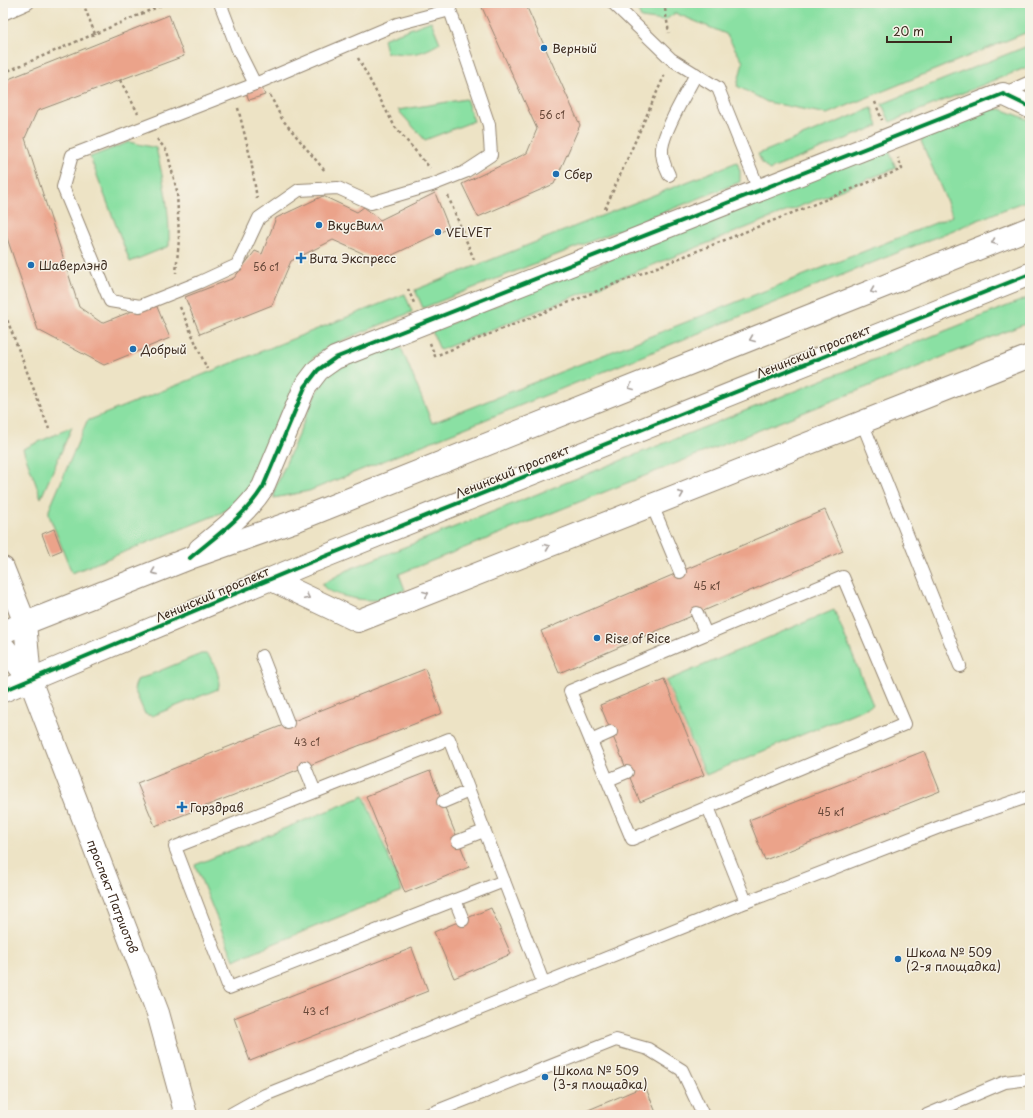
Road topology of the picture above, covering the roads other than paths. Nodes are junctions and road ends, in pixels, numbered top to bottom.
1 (28, 3) edge
2 (220, 3) edge
3 (614, 3) edge
4 (3, 14) edge
5 (696, 74) junction
6 (259, 82) junction
7 (1030, 82) edge
8 (1003, 94) junction
9 (1030, 107) edge
10 (669, 175) dead end
11 (759, 190) junction
12 (1030, 228) edge
13 (1030, 274) edge
14 (1030, 356) edge
15 (862, 422) junction
16 (652, 505) junction
17 (190, 558) junction
18 (3, 568) edge
19 (680, 572) dead end
20 (272, 580) junction
21 (698, 613) dead end
22 (25, 623) junction
23 (3, 632) edge
24 (706, 634) junction
25 (3, 646) edge
26 (262, 656) dead end
27 (960, 666) dead end
28 (30, 680) junction
29 (3, 691) edge
30 (288, 723) dead end
31 (611, 732) dead end
32 (591, 741) junction
33 (305, 767) dead end
34 (628, 772) dead end
35 (608, 780) junction
36 (469, 791) junction
37 (315, 792) junction
38 (1030, 796) edge
39 (443, 802) dead end
40 (708, 807) junction
41 (484, 831) junction
42 (458, 842) dead end
43 (504, 881) junction
44 (455, 900) junction
45 (746, 902) junction
46 (463, 920) dead end
47 (543, 982) junction
48 (1030, 1079) edge
49 (186, 1115) edge
50 (229, 1115) edge
51 (427, 1115) edge
52 (703, 1115) edge
53 (927, 1115) edge

1 - 4 lane
2 - 6 lane
3 - 5 lane
5 - 10 lane
5 - 11 lane
6 - 6 lane
7 - 8 lane
8 - 9 street
8 - 11 street
11 - 17 street
12 -> 17 street
13 - 20 street, Ленинский проспект
14 - 15 street
16 -> 15 street
15 - 27 lane
16 - 19 lane
20 -> 16 street
17 -> 22 street
18 - 22 street, проспект Патриотов
20 - 28 street, Ленинский проспект
21 - 24 lane
22 - 23 street
22 - 28 street, проспект Патриотов
24 - 32 lane
24 - 40 lane
25 - 28 street, проспект Патриотов
26 - 30 lane
28 - 29 street, Ленинский проспект
28 - 49 street, проспект Патриотов
31 - 32 lane
32 - 35 lane
33 - 37 lane
34 - 35 lane
35 - 40 lane
36 - 37 lane
36 - 39 lane
36 - 41 lane
37 - 44 lane
38 - 45 lane
40 - 45 lane
41 - 42 lane
41 - 43 lane
43 - 44 lane
43 - 47 lane
44 - 46 lane
45 - 47 lane
47 - 50 lane
48 - 53 lane
51 - 52 lane

